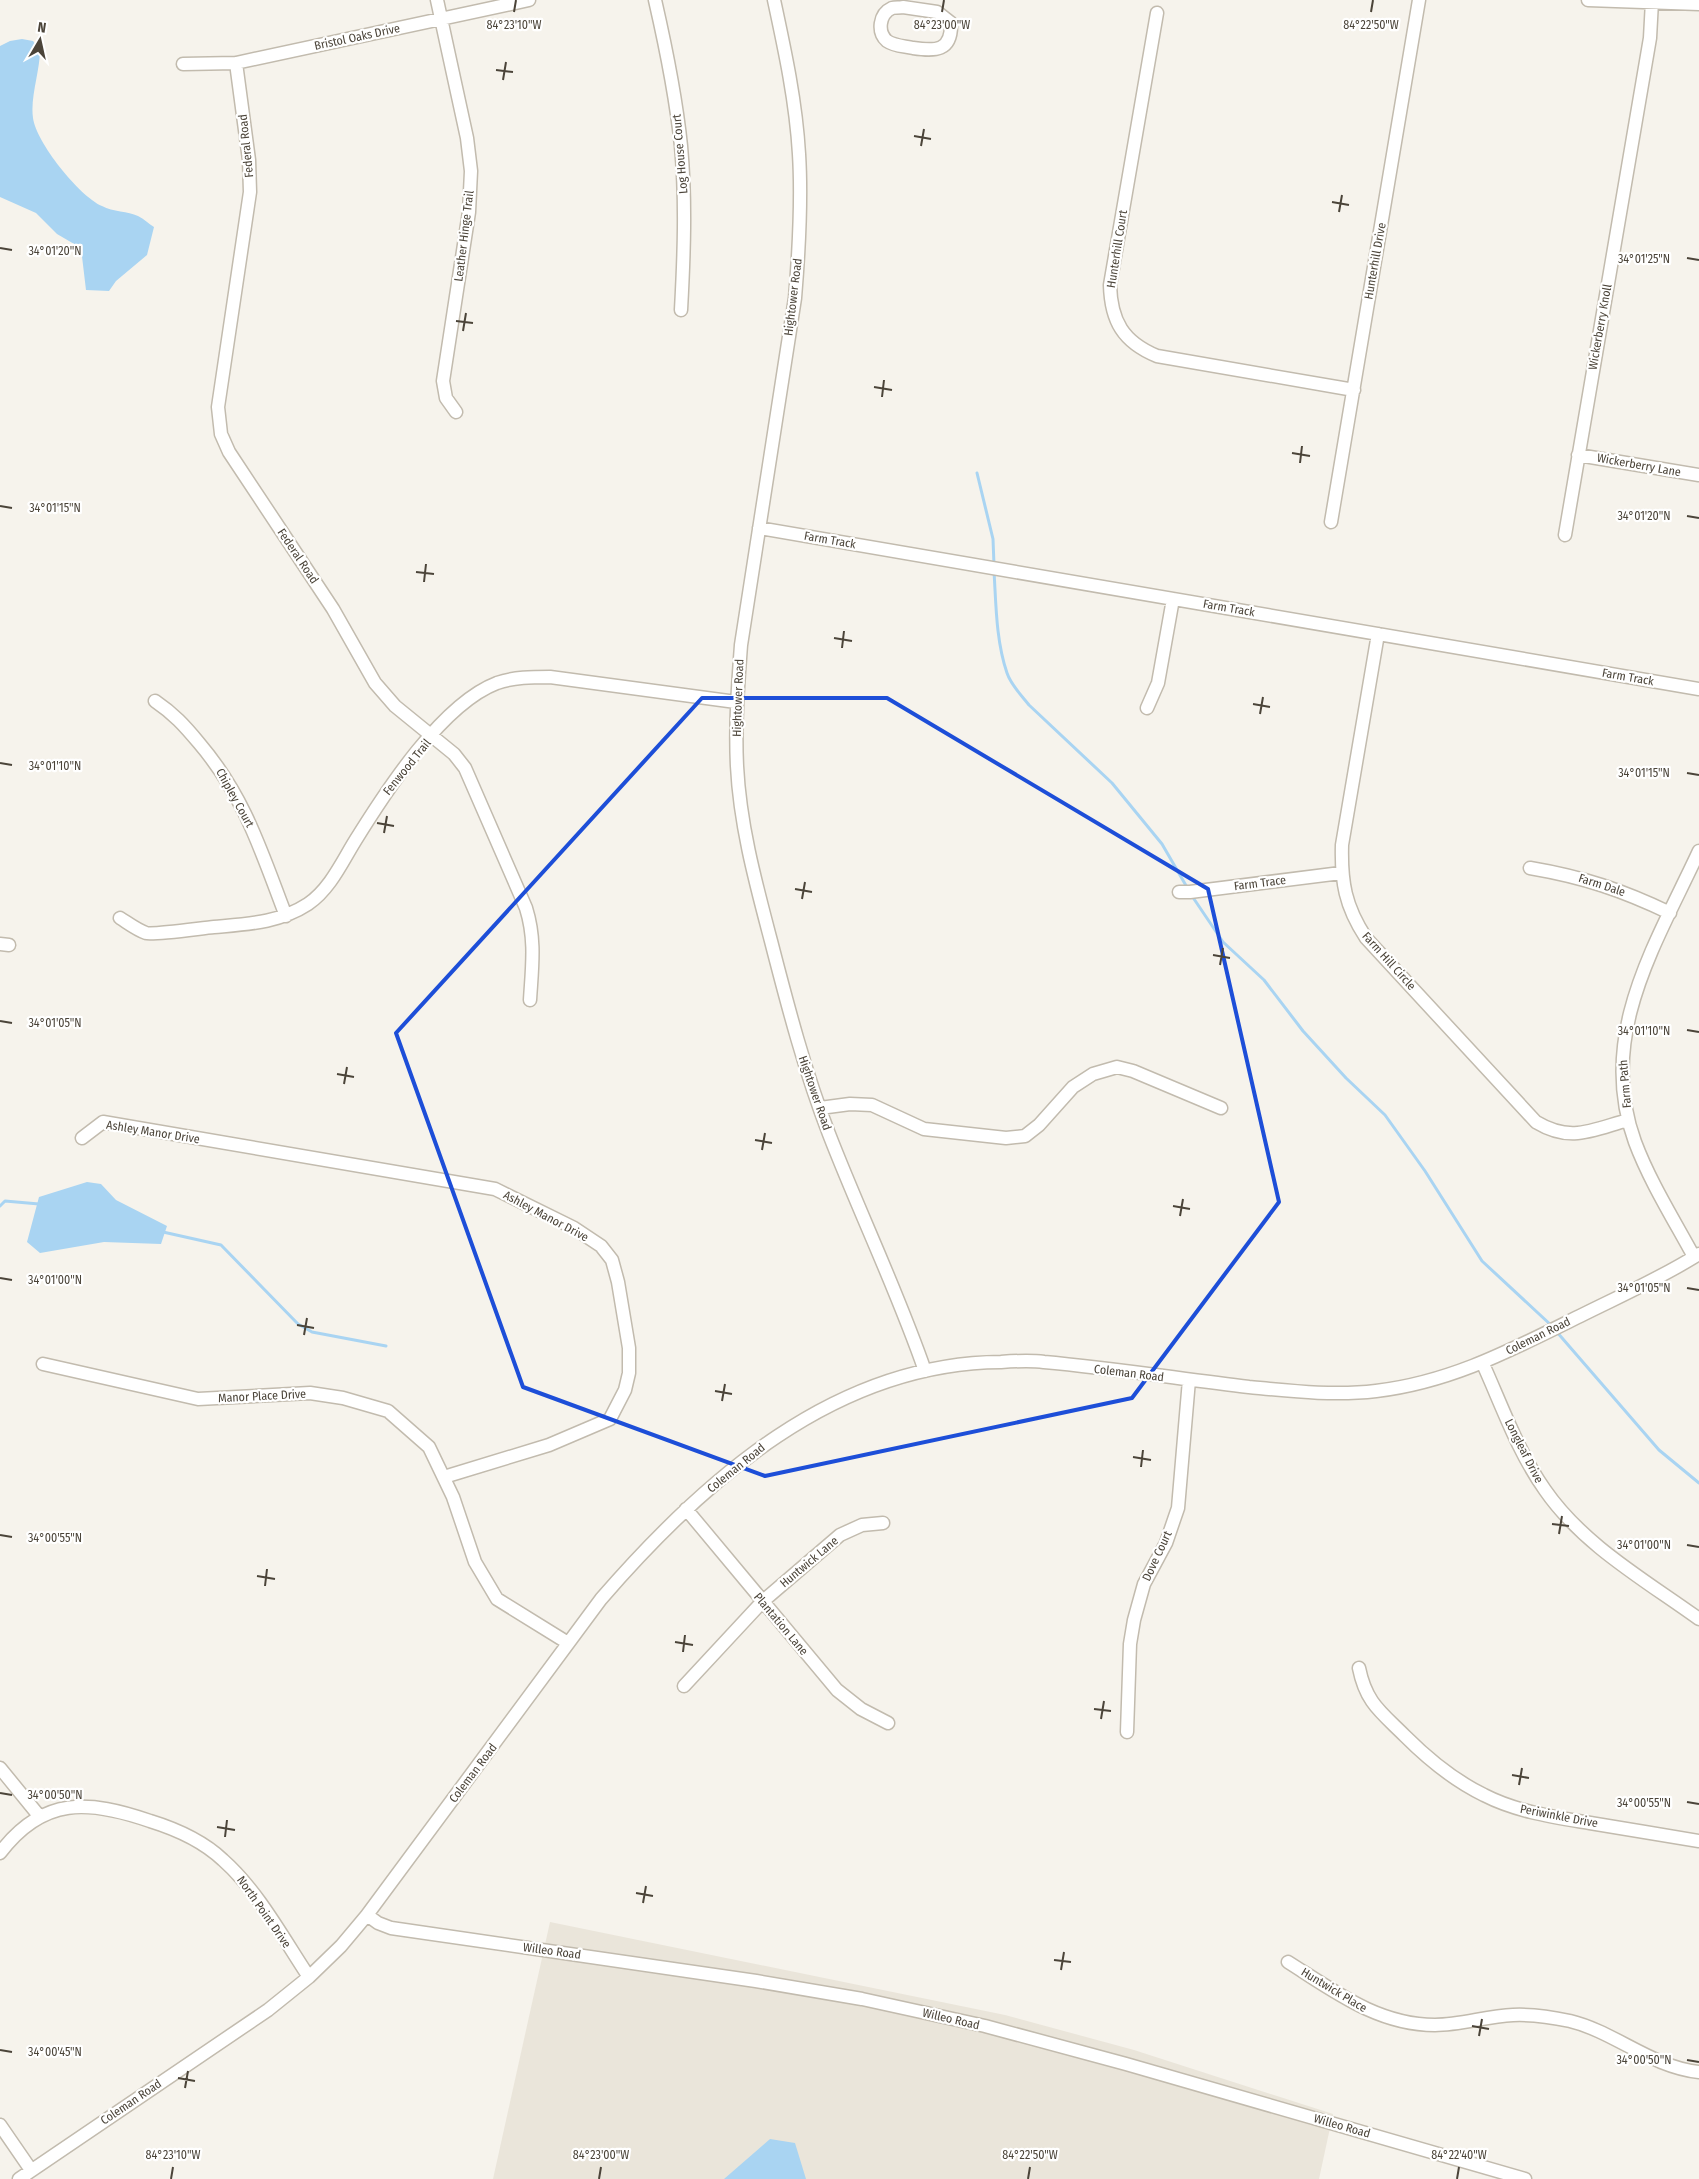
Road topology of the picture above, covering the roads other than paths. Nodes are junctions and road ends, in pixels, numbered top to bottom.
1 (437, 0) edge
2 (529, 0) edge
3 (655, 0) edge
4 (774, 0) edge
5 (1419, 0) edge
6 (1588, 0) edge
7 (1652, 1) junction
8 (1699, 4) edge
9 (932, 6) edge
10 (1156, 13) dead end
11 (442, 19) junction
12 (236, 63) junction
13 (183, 64) dead end
14 (681, 310) dead end
15 (1354, 390) junction
16 (456, 412) dead end
17 (1578, 455) junction
18 (1699, 475) edge
19 (1331, 522) dead end
20 (759, 528) junction
21 (1565, 535) dead end
22 (1173, 599) junction
23 (1378, 634) junction
24 (1699, 689) edge
25 (155, 701) dead end
26 (736, 702) junction
27 (1147, 708) dead end
28 (432, 736) junction
29 (1699, 851) edge
30 (1530, 868) dead end
31 (1341, 873) junction
32 (1179, 892) dead end
33 (1670, 913) junction
34 (286, 916) junction
35 (120, 918) dead end
36 (530, 1000) dead end
37 (820, 1108) junction
38 (1221, 1108) dead end
39 (1628, 1120) junction
40 (82, 1138) dead end
41 (1696, 1256) edge
42 (42, 1364) dead end
43 (1483, 1364) junction
44 (925, 1371) junction
45 (1189, 1380) junction
46 (444, 1477) junction
47 (686, 1509) junction
48 (883, 1523) dead end
49 (762, 1602) junction
50 (1699, 1619) edge
51 (568, 1644) junction
52 (1359, 1668) dead end
53 (684, 1686) dead end
54 (888, 1723) dead end
55 (1127, 1732) dead end
56 (0, 1768) edge
57 (40, 1817) junction
58 (1699, 1841) edge
59 (0, 1853) edge
60 (367, 1915) junction
61 (1288, 1962) dead end
62 (309, 1977) junction
63 (1699, 2072) edge
64 (0, 2124) edge
65 (31, 2170) junction
66 (19, 2179) edge
67 (1525, 2179) edge

1 - 11 street, Leather Hinge Trail
2 - 11 street, Bristol Oaks Drive
3 - 14 street, Log House Court
4 - 20 street, Hightower Road
5 - 15 street, Hunterhill Drive
6 - 7 street
7 - 8 street
7 - 17 street, Wickerberry Knoll
9 - 9 street
10 - 15 street, Hunterhill Court
11 - 12 street, Bristol Oaks Drive
11 - 16 street, Leather Hinge Trail
12 - 13 street, Bristol Oaks Drive
12 - 28 street, Federal Road
15 - 19 street, Hunterhill Drive
17 - 18 street, Wickerberry Lane
17 - 21 street, Wickerberry Knoll
20 - 22 street, Farm Track
20 - 26 street, Hightower Road
22 - 23 street, Farm Track
22 - 27 street
23 - 24 street, Farm Track
23 - 31 street, Farm Hill Circle
25 - 34 street, Chipley Court
26 - 28 street, Fenwood Trail
26 - 37 street, Hightower Road
28 - 34 street, Fenwood Trail
28 - 36 street, Federal Road
29 - 33 street, Farm Path
30 - 33 street, Farm Dale
31 - 32 street, Farm Trace
31 - 39 street, Farm Hill Circle
33 - 39 street, Farm Path
34 - 35 street, Fenwood Trail
37 - 38 street
37 - 44 street, Hightower Road
39 - 41 street, Farm Path
40 - 46 street, Ashley Manor Drive
41 - 43 street, Coleman Road
42 - 46 street, Manor Place Drive
43 - 45 street, Coleman Road
43 - 50 street, Longleaf Drive
44 - 45 street, Coleman Road
44 - 47 street, Coleman Road
45 - 55 street, Dove Court
46 - 51 street, Manor Place Drive
47 - 49 street, Plantation Lane
47 - 51 street, Coleman Road
48 - 49 street, Huntwick Lane
49 - 53 street, Huntwick Lane
49 - 54 street, Plantation Lane
51 - 60 street, Coleman Road
52 - 58 street, Periwinkle Drive
56 - 57 street
57 - 59 street, North Point Drive
57 - 62 street, North Point Drive
60 - 62 street, Coleman Road
60 - 67 street, Willeo Road
61 - 63 street, Huntwick Place
62 - 65 street, Coleman Road
64 - 65 street
65 - 66 street, Coleman Road

